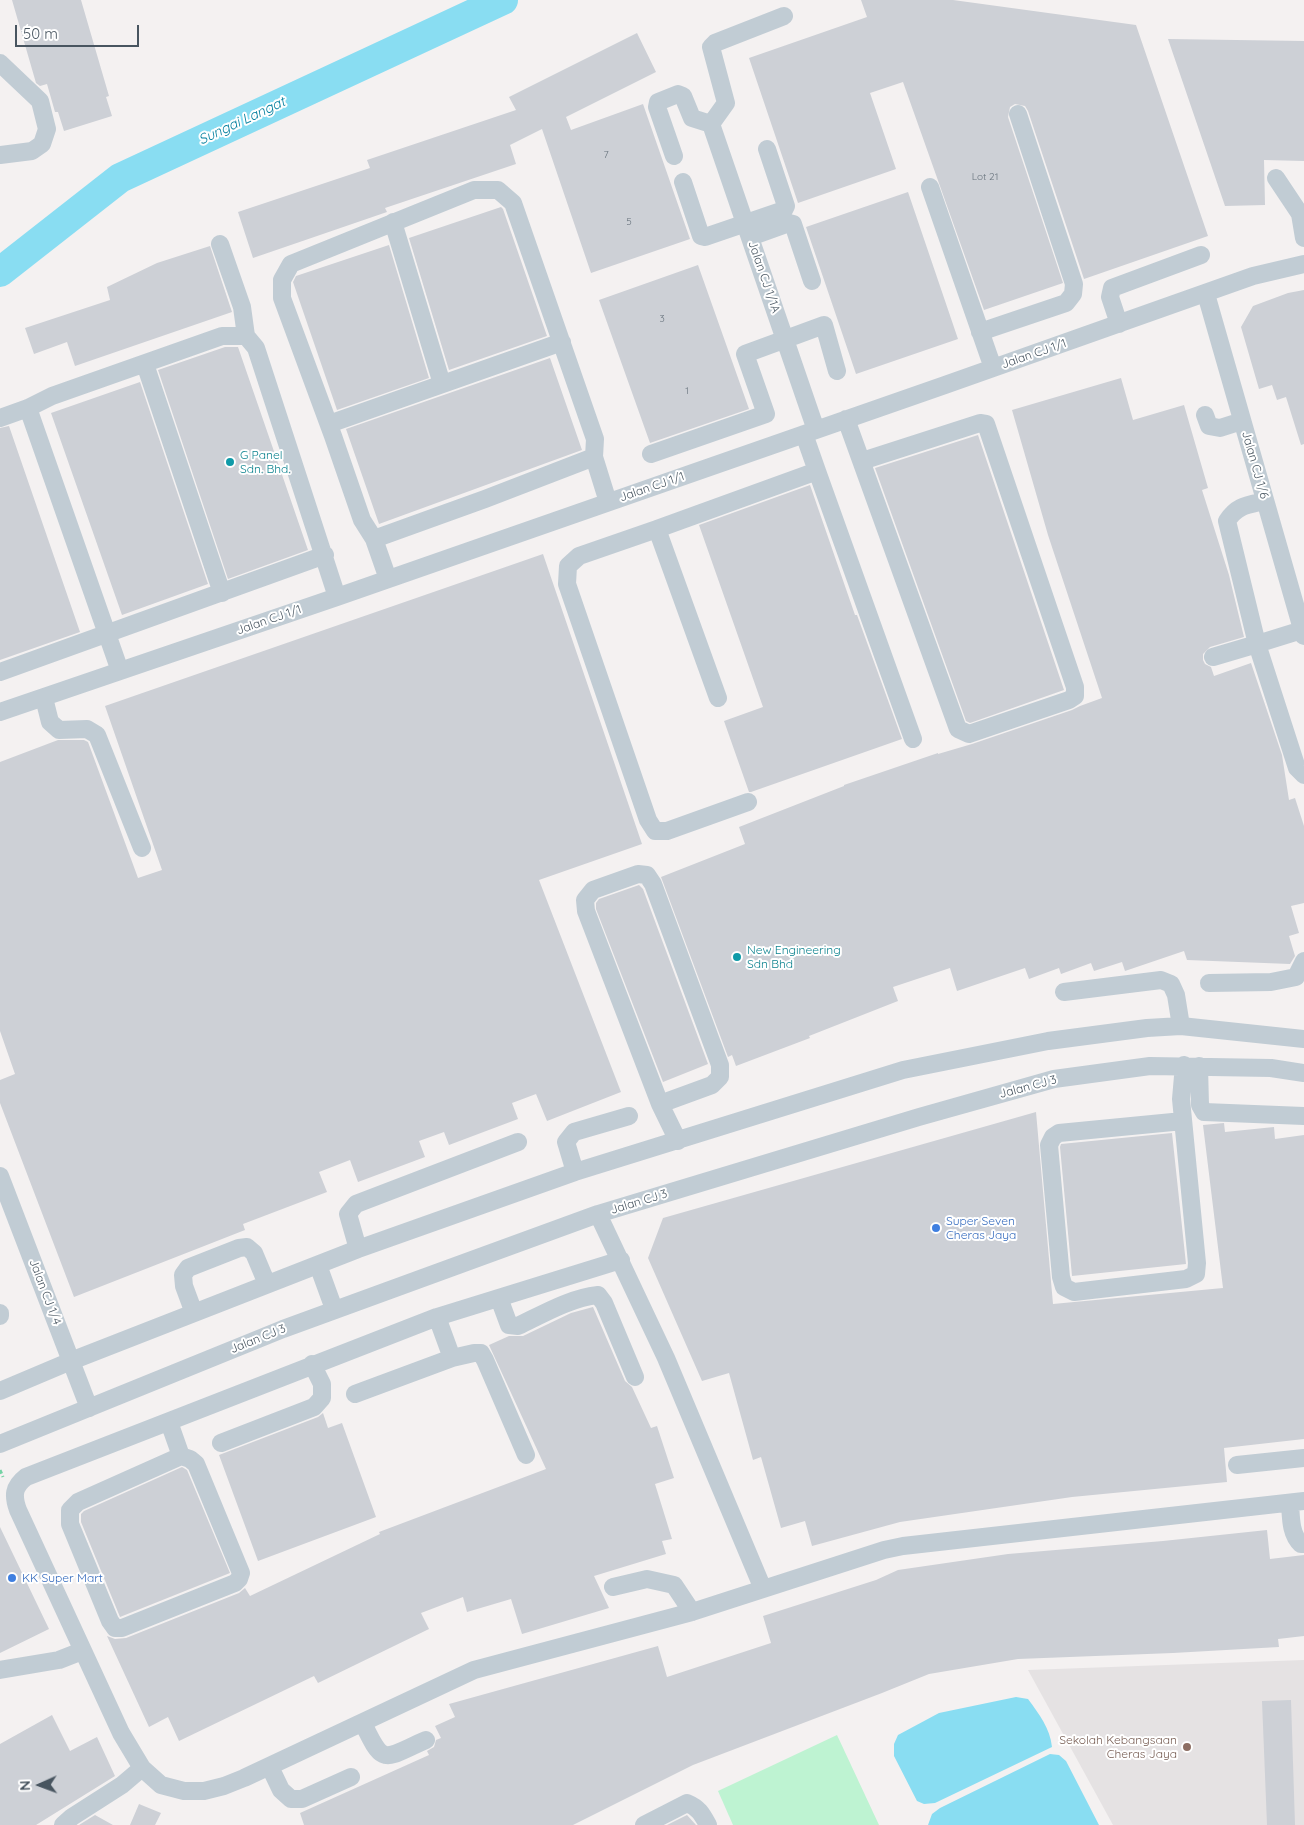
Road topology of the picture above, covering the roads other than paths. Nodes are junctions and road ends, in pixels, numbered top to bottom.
1 (784, 16) dead end
2 (0, 63) edge
3 (1018, 114) dead end
4 (711, 124) junction
5 (767, 148) dead end
6 (0, 154) edge
7 (674, 156) dead end
8 (1276, 178) dead end
9 (683, 182) dead end
10 (930, 187) dead end
11 (393, 222) junction
12 (747, 230) junction
13 (1304, 238) edge
14 (220, 244) dead end
15 (1201, 255) dead end
16 (1304, 264) edge
17 (812, 281) dead end
18 (1206, 294) junction
19 (1119, 324) junction
20 (980, 332) junction
21 (246, 336) junction
22 (785, 340) junction
23 (562, 342) junction
24 (145, 364) junction
25 (993, 368) junction
26 (837, 371) dead end
27 (442, 384) junction
28 (28, 408) junction
29 (1205, 415) dead end
30 (0, 418) edge
31 (846, 419) junction
32 (1242, 422) junction
33 (329, 424) junction
34 (810, 432) junction
35 (652, 454) dead end
36 (594, 457) junction
37 (862, 461) junction
38 (817, 471) junction
39 (1265, 501) junction
40 (608, 502) junction
41 (657, 529) junction
42 (374, 539) junction
43 (324, 555) junction
44 (388, 579) junction
45 (222, 593) junction
46 (338, 597) junction
47 (1303, 633) edge
48 (107, 635) junction
49 (1258, 644) junction
50 (1213, 657) dead end
51 (120, 671) junction
52 (0, 672) edge
53 (44, 698) junction
54 (718, 698) dead end
55 (0, 712) edge
56 (913, 739) dead end
57 (1304, 775) edge
58 (748, 802) dead end
59 (142, 848) dead end
60 (1304, 961) edge
61 (1209, 983) dead end
62 (1064, 992) dead end
63 (1181, 1026) junction
64 (1304, 1039) edge
65 (1192, 1066) junction
66 (1304, 1073) edge
67 (660, 1104) junction
68 (629, 1116) dead end
69 (1304, 1116) edge
70 (1183, 1121) junction
71 (678, 1141) junction
72 (518, 1142) dead end
73 (576, 1172) junction
74 (1, 1180) edge
75 (598, 1214) junction
76 (358, 1249) junction
77 (621, 1260) junction
78 (318, 1265) junction
79 (267, 1284) junction
80 (499, 1298) junction
81 (334, 1310) junction
82 (194, 1313) junction
83 (437, 1317) junction
84 (452, 1358) junction
85 (71, 1360) junction
86 (312, 1364) junction
87 (635, 1378) dead end
88 (0, 1391) edge
89 (355, 1394) dead end
90 (89, 1408) junction
91 (169, 1422) junction
92 (222, 1443) dead end
93 (0, 1444) edge
94 (526, 1455) dead end
95 (181, 1456) junction
96 (1304, 1458) edge
97 (1237, 1465) dead end
98 (1297, 1502) edge
99 (1304, 1544) edge
100 (613, 1587) dead end
101 (763, 1589) junction
102 (692, 1612) junction
103 (82, 1651) junction
104 (0, 1670) edge
105 (362, 1723) junction
106 (426, 1740) dead end
107 (270, 1767) junction
108 (142, 1768) junction
109 (351, 1777) dead end
110 (63, 1825) edge
111 (644, 1825) edge
112 (708, 1825) edge

1 - 4 street
2 - 6 street
3 - 20 street
4 - 7 street
4 - 12 street, Jalan CJ 1/1A
5 - 12 street
8 - 13 street
9 - 12 street
10 - 20 street
11 - 23 street
11 - 27 street
11 - 33 street
12 - 17 street
12 - 22 street, Jalan CJ 1/1A
14 - 21 street
15 - 19 street
16 - 18 street, Jalan CJ 1/1
18 - 19 street, Jalan CJ 1/1
18 - 32 street, Jalan CJ 1/6
19 - 25 street, Jalan CJ 1/1
20 - 25 street
21 - 24 street
21 - 43 street
22 - 26 street
22 - 34 street, Jalan CJ 1/1A
22 - 35 street
23 - 27 street
23 - 36 street
24 - 28 street
24 - 45 street
25 - 31 street, Jalan CJ 1/1
27 - 33 street
28 - 30 street
28 - 48 street
29 - 32 street
31 - 34 street, Jalan CJ 1/1
31 - 37 street
32 - 39 street, Jalan CJ 1/6
33 - 42 street
34 - 38 street, Jalan CJ 1/1A
34 - 40 street, Jalan CJ 1/1
36 - 40 street
36 - 42 street
37 - 37 street
38 - 41 street
38 - 56 street, Jalan CJ 1/1A
39 - 47 street, Jalan CJ 1/6
39 - 49 street
40 - 44 street, Jalan CJ 1/1
41 - 54 street
41 - 58 street
42 - 44 street
43 - 45 street
43 - 46 street
44 - 46 street, Jalan CJ 1/1
45 - 48 street
46 - 51 street, Jalan CJ 1/1
47 - 49 street
48 - 51 street
48 - 52 street
49 - 50 street
49 - 57 street
51 - 53 street, Jalan CJ 1/1
53 - 55 street, Jalan CJ 1/1
53 - 59 street
60 - 61 street
62 - 63 street
63 - 64 street
63 - 71 street
65 - 66 street, Jalan CJ 3
65 - 69 street
65 - 70 street
65 - 75 street, Jalan CJ 3
67 - 67 street
67 - 71 street
68 - 73 street
70 - 70 street
71 - 73 street
72 - 76 street
73 - 76 street
74 - 85 street, Jalan CJ 1/4
75 - 77 street
75 - 81 street, Jalan CJ 3
76 - 78 street
77 - 80 street
77 - 101 street
78 - 79 street
78 - 81 street
79 - 82 street
79 - 82 street
80 - 83 street
80 - 87 street
81 - 90 street, Jalan CJ 3
82 - 85 street
83 - 84 street
83 - 86 street
84 - 89 street
84 - 94 street
85 - 88 street
85 - 90 street, Jalan CJ 1/4
86 - 91 street
86 - 92 street
90 - 93 street, Jalan CJ 3
91 - 95 street
91 - 103 street
95 - 95 street
96 - 97 street
98 - 99 street
98 - 101 street
100 - 102 street
101 - 102 street
102 - 105 street
103 - 104 street
103 - 108 street
105 - 106 street
105 - 107 street
107 - 108 street
107 - 109 street
108 - 110 street
111 - 112 street

